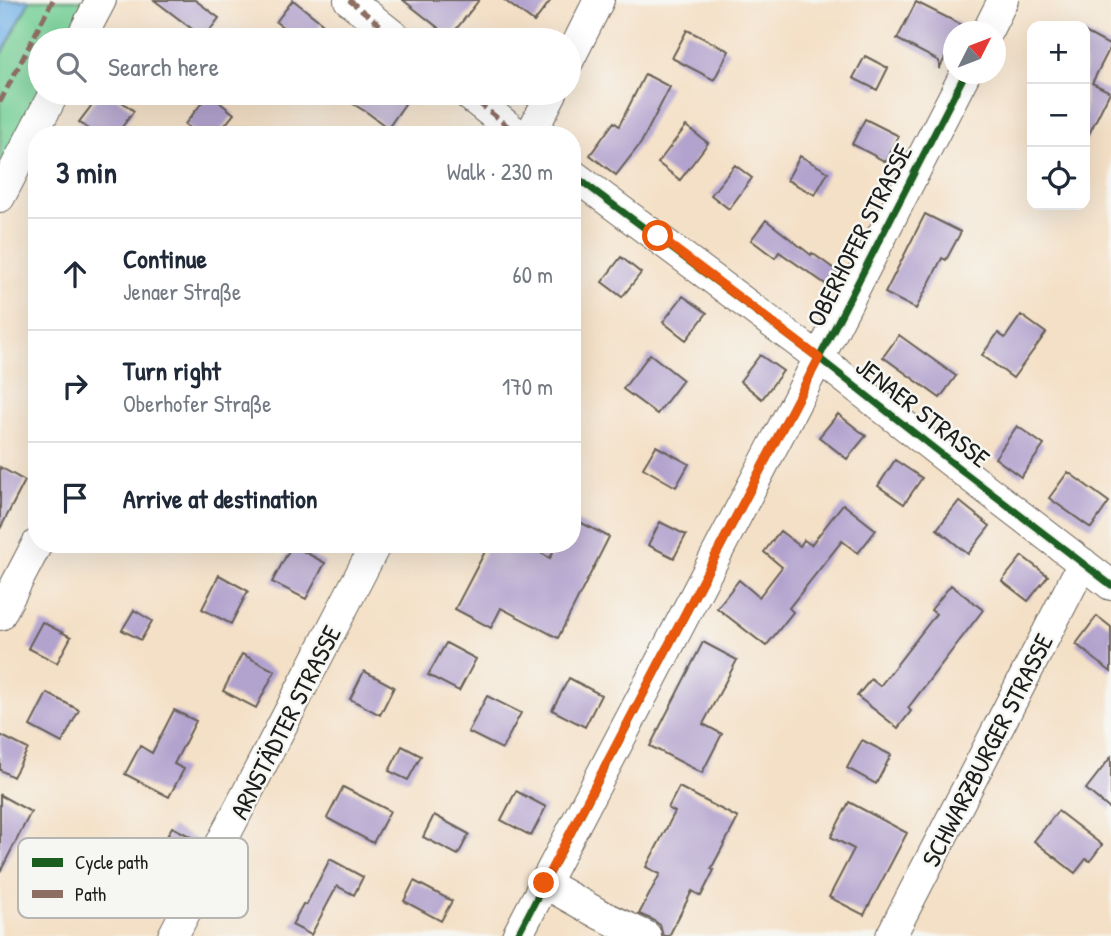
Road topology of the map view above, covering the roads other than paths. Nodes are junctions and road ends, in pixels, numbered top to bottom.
1 (101, 0) edge
2 (349, 0) edge
3 (599, 0) edge
4 (1003, 0) edge
5 (992, 21) edge
6 (86, 28) edge
7 (384, 28) edge
8 (581, 36) edge
9 (960, 84) edge
10 (48, 105) edge
11 (481, 105) edge
12 (546, 105) edge
13 (37, 126) edge
14 (508, 126) edge
15 (535, 126) edge
16 (28, 143) edge
17 (581, 181) edge
18 (0, 197) edge
19 (819, 358) junction
20 (32, 553) edge
21 (371, 553) edge
22 (1083, 564) junction
23 (1111, 585) edge
24 (0, 615) edge
25 (224, 838) edge
26 (544, 883) junction
27 (182, 918) edge
28 (173, 936) edge
29 (517, 936) edge
30 (646, 936) edge
31 (891, 936) edge

1 - 6 street
2 - 7 street
3 - 8 street
4 - 5 street
9 - 19 street, OBERHOFER STRASSE
10 - 13 street
11 - 14 street
12 - 15 street
16 - 18 street
17 - 19 street, JENAER STRASSE
19 - 22 street, JENAER STRASSE
19 - 26 street, OBERHOFER STRASSE
20 - 24 street
21 - 25 street, ARNSTÄDTER STRASSE
22 - 23 street, JENAER STRASSE
22 - 31 street, SCHWARZBURGER STRASSE
26 - 29 street, OBERHOFER STRASSE
26 - 30 street
27 - 28 street, ARNSTÄDTER STRASSE

